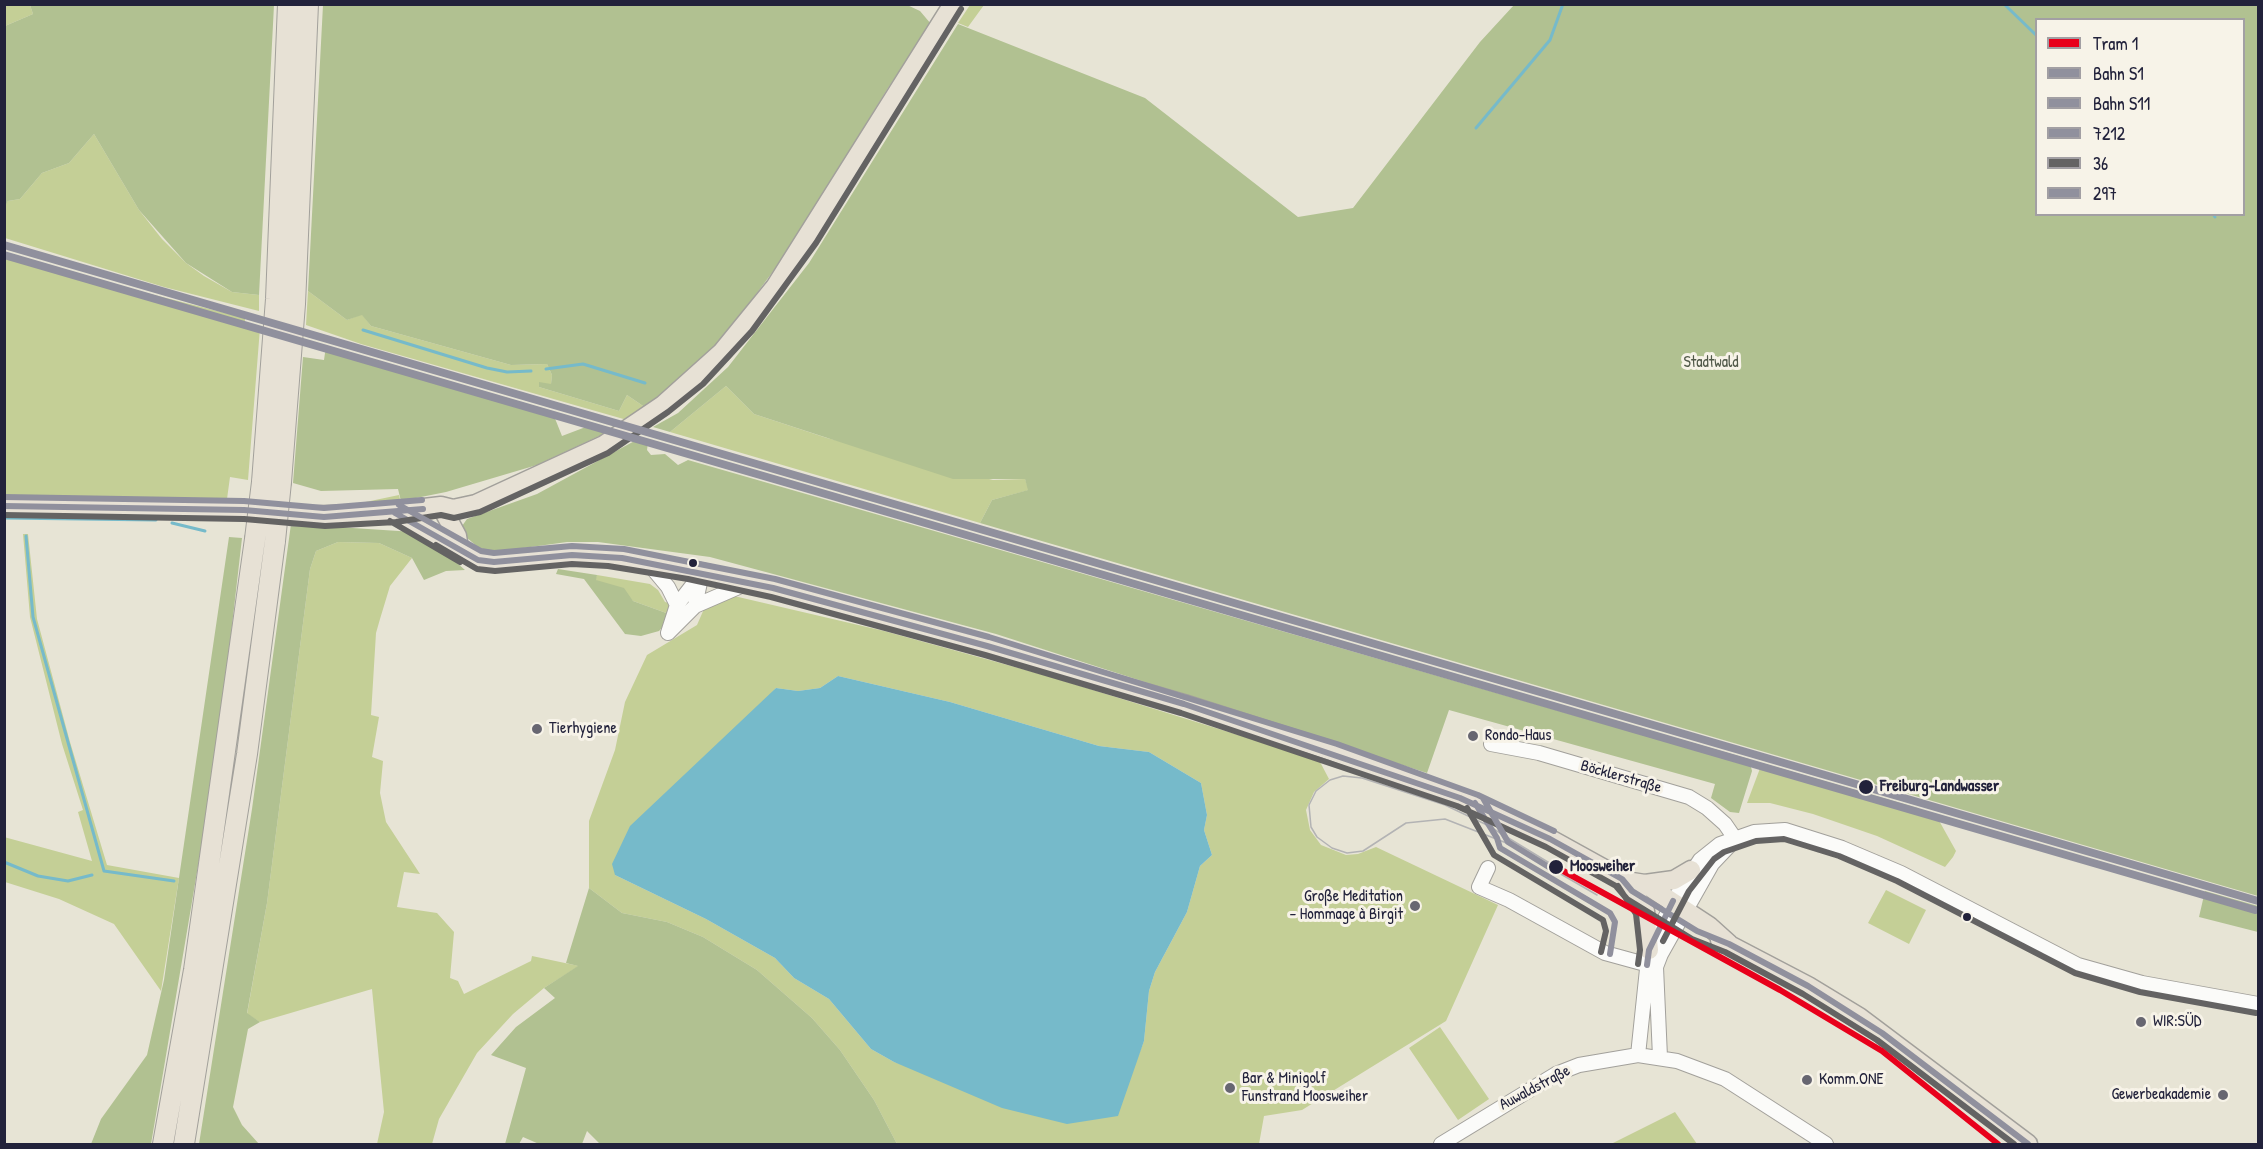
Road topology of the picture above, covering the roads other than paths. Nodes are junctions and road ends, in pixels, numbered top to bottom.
1 (288, 4) edge
2 (308, 4) edge
3 (953, 4) edge
4 (272, 482) junction
5 (4, 506) edge
6 (441, 506) junction
7 (244, 510) dead end
8 (395, 513) junction
9 (292, 516) dead end
10 (441, 537) junction
11 (265, 540) junction
12 (459, 548) junction
13 (648, 563) junction
14 (702, 573) junction
15 (748, 583) junction
16 (678, 604) junction
17 (695, 606) junction
18 (1491, 744) dead end
19 (1736, 840) junction
20 (1488, 868) dead end
21 (1691, 870) junction
22 (1634, 885) junction
23 (1677, 911) junction
24 (1651, 961) junction
25 (2259, 1004) edge
26 (1638, 1055) junction
27 (1660, 1057) junction
28 (1456, 1141) edge
29 (163, 1144) edge
30 (184, 1144) edge
31 (1441, 1144) edge
32 (1827, 1144) edge
33 (2028, 1144) edge

1 - 4 highway
2 - 4 highway
3 - 6 main road
4 - 11 highway, bridge
5 - 7 main road
6 - 8 main road
6 - 10 main road
6 - 12 main road
8 - 9 main road
8 - 10 main road
10 - 12 main road
11 - 29 highway
11 - 30 highway
12 - 13 main road
13 - 14 main road
13 - 16 street
14 - 15 main road
14 - 16 street
14 - 17 street
15 - 17 street
15 - 22 main road
16 - 17 street
18 - 19 street, Böcklerstraße
19 - 21 street
19 - 23 street
19 - 25 street
20 - 24 street
21 - 22 main road
21 - 23 street
22 - 23 main road
22 - 24 main road
23 - 24 street
23 - 33 main road
24 - 26 street
24 - 27 street
26 - 27 street, Auwaldstraße
26 - 28 street, Auwaldstraße
27 - 32 street, Auwaldstraße
28 - 31 street, Auwaldstraße

